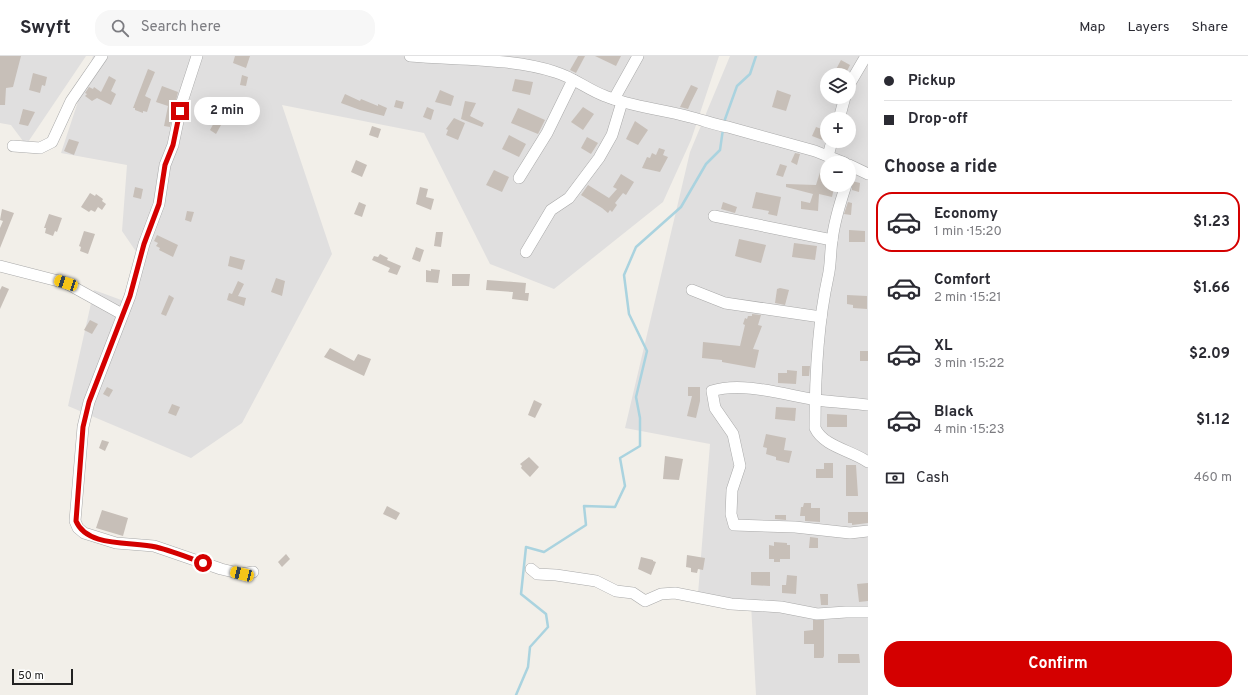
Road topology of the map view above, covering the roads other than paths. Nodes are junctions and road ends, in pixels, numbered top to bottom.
1 (102, 56) edge
2 (197, 56) edge
3 (410, 56) edge
4 (638, 56) edge
5 (866, 56) edge
6 (856, 73) edge
7 (573, 80) junction
8 (618, 101) junction
9 (14, 146) dead end
10 (830, 148) edge
11 (828, 156) joint
12 (856, 170) edge
13 (868, 174) edge
14 (519, 178) dead end
15 (844, 192) edge
16 (714, 216) dead end
17 (832, 240) junction
18 (526, 252) dead end
19 (0, 266) edge
20 (692, 290) dead end
21 (122, 314) junction
22 (821, 317) junction
23 (815, 400) junction
24 (868, 405) edge
25 (868, 462) edge
26 (868, 531) edge
27 (531, 569) dead end
28 (252, 572) dead end
29 (868, 612) edge

1 - 9 street
2 - 21 street
3 - 7 street
4 - 8 street
5 - 6 street
7 - 8 street
7 - 14 street
8 - 11 street
8 - 18 street
10 - 11 street
12 - 13 street
15 - 17 street
16 - 17 street
17 - 22 street
19 - 21 street
20 - 22 street
21 - 28 street
22 - 23 street
23 - 24 street
23 - 25 street
23 - 26 street
27 - 29 street

